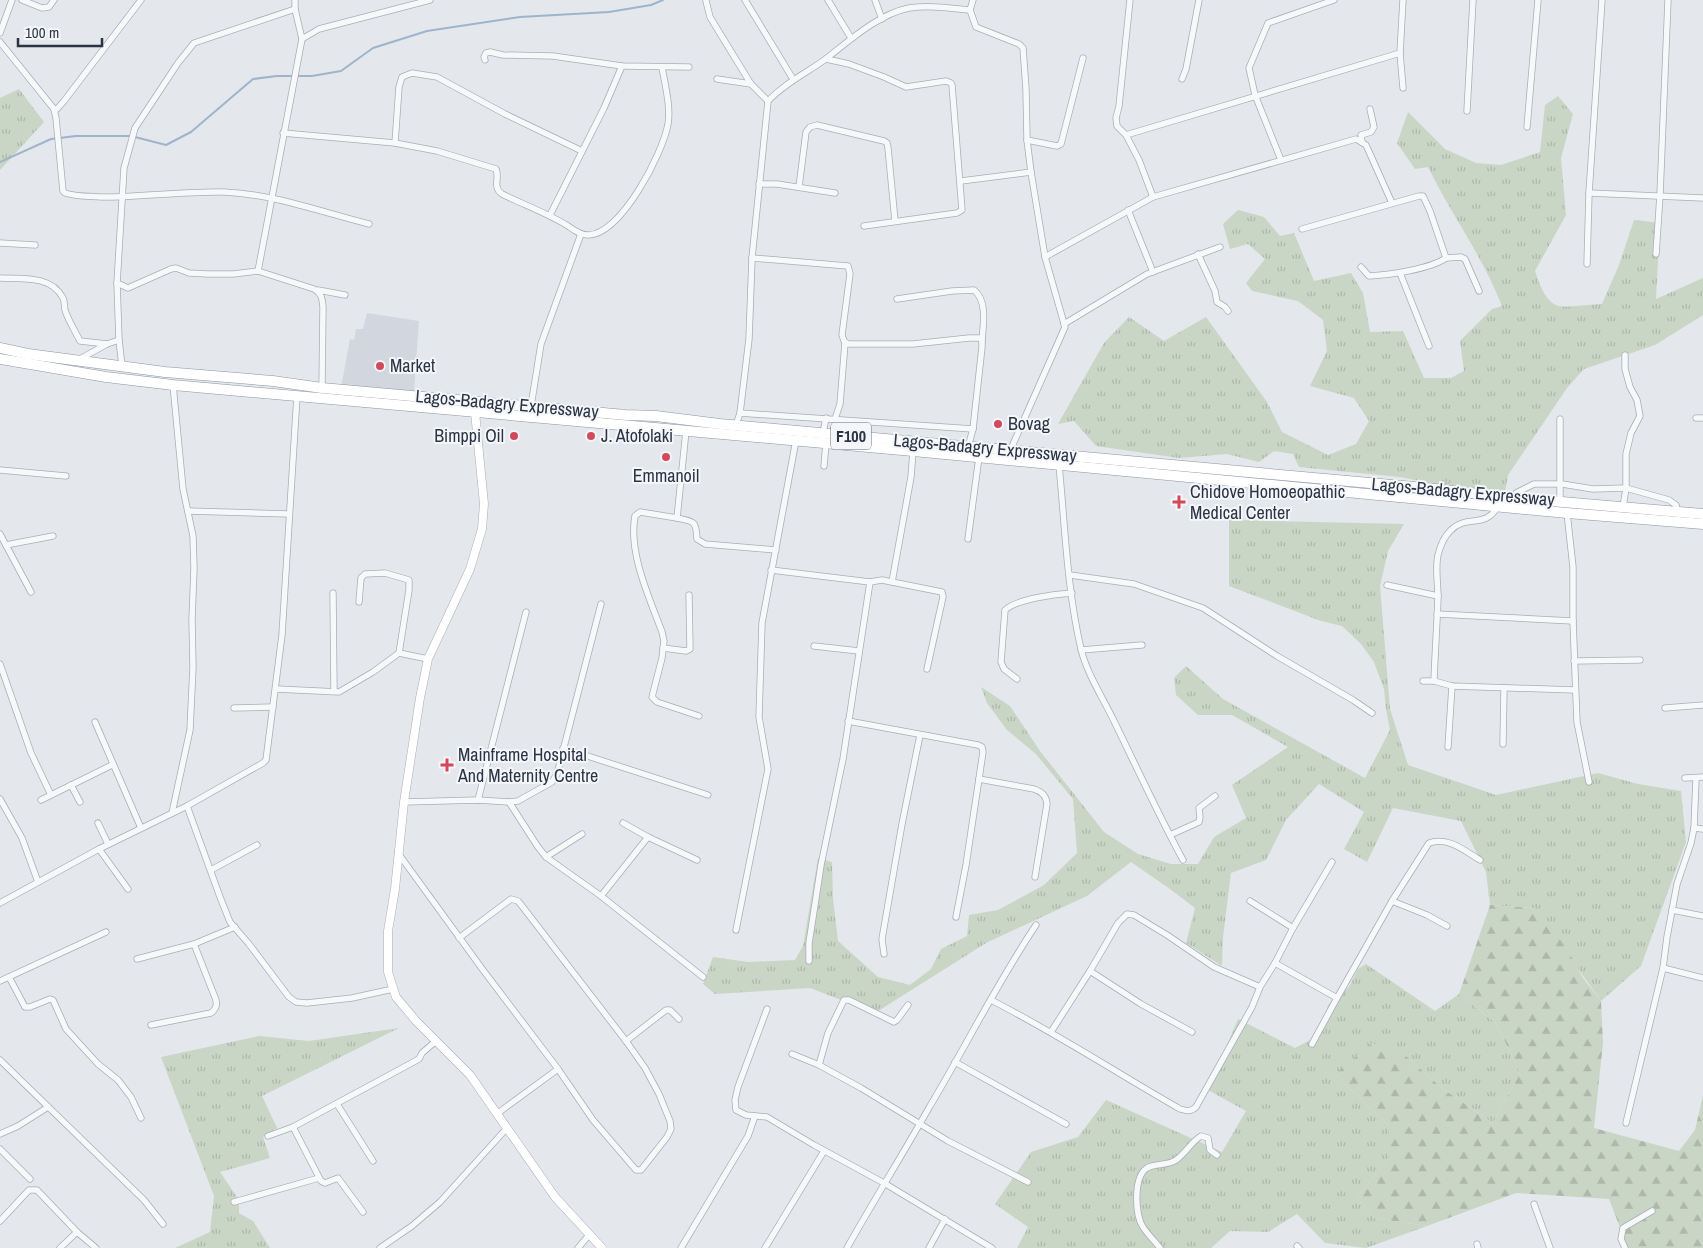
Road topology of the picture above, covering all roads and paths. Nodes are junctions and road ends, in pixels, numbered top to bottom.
1 (12, 0) edge
2 (22, 0) edge
3 (54, 0) edge
4 (141, 0) edge
5 (295, 0) edge
6 (430, 0) edge
7 (745, 0) edge
8 (828, 0) edge
9 (875, 0) edge
10 (973, 0) edge
11 (1130, 0) edge
12 (1198, 0) edge
13 (1334, 0) edge
14 (1403, 0) edge
15 (1473, 0) edge
16 (1538, 0) edge
17 (1602, 0) edge
18 (1668, 0) edge
19 (706, 1) edge
20 (295, 9) junction
21 (970, 10) junction
22 (882, 19) junction
23 (0, 33) edge
24 (851, 38) junction
25 (302, 39) junction
26 (0, 42) edge
27 (1400, 53) junction
28 (1083, 58) dead end
29 (826, 59) junction
30 (485, 60) dead end
31 (622, 66) junction
32 (662, 67) junction
33 (689, 67) dead end
34 (717, 79) dead end
35 (793, 79) junction
36 (1182, 80) dead end
37 (751, 84) junction
38 (1403, 88) dead end
39 (1255, 96) junction
40 (768, 101) junction
41 (54, 109) junction
42 (1370, 110) dead end
43 (1467, 110) dead end
44 (1526, 127) dead end
45 (283, 132) junction
46 (1126, 135) junction
47 (1027, 140) junction
48 (1362, 142) junction
49 (395, 143) junction
50 (582, 151) junction
51 (1281, 160) junction
52 (1031, 172) junction
53 (961, 181) junction
54 (759, 184) junction
55 (799, 187) junction
56 (835, 193) dead end
57 (1589, 193) junction
58 (1660, 196) junction
59 (122, 197) junction
60 (1153, 197) junction
61 (271, 198) junction
62 (1703, 198) edge
63 (1392, 203) junction
64 (1128, 210) junction
65 (550, 215) junction
66 (895, 221) junction
67 (369, 224) dead end
68 (864, 226) dead end
69 (1302, 229) dead end
70 (581, 234) junction
71 (0, 243) edge
72 (35, 245) dead end
73 (1220, 246) dead end
74 (1198, 254) junction
75 (1656, 254) dead end
76 (1045, 257) junction
77 (752, 258) junction
78 (1446, 258) junction
79 (1587, 264) dead end
80 (1361, 267) dead end
81 (258, 271) junction
82 (1153, 272) junction
83 (1400, 273) junction
84 (0, 278) edge
85 (117, 284) junction
86 (314, 289) junction
87 (1479, 291) dead end
88 (345, 295) dead end
89 (897, 299) dead end
90 (1228, 311) dead end
91 (1064, 324) junction
92 (119, 340) junction
93 (982, 341) junction
94 (845, 343) junction
95 (107, 344) junction
96 (1429, 346) dead end
97 (0, 348) edge
98 (1625, 355) dead end
99 (0, 359) edge
100 (76, 361) junction
101 (122, 366) junction
102 (273, 381) junction
103 (172, 385) junction
104 (322, 388) junction
105 (274, 394) junction
106 (296, 396) junction
107 (531, 406) junction
108 (475, 412) junction
109 (740, 413) junction
110 (656, 416) junction
111 (826, 418) junction
112 (835, 419) junction
113 (1560, 419) dead end
114 (736, 425) junction
115 (654, 427) junction
116 (973, 429) junction
117 (686, 431) junction
118 (824, 438) junction
119 (796, 440) junction
120 (968, 447) junction
121 (913, 451) junction
122 (1010, 451) junction
123 (979, 457) junction
124 (1059, 465) junction
125 (824, 466) dead end
126 (0, 470) edge
127 (66, 476) dead end
128 (1562, 484) junction
129 (1626, 488) junction
130 (1515, 498) junction
131 (1560, 501) junction
132 (1498, 506) junction
133 (1622, 507) junction
134 (188, 511) junction
135 (1678, 512) junction
136 (1567, 513) junction
137 (289, 514) junction
138 (1703, 514) edge
139 (677, 518) junction
140 (1703, 524) edge
141 (0, 534) edge
142 (53, 536) dead end
143 (968, 540) dead end
144 (6, 544) junction
145 (776, 550) junction
146 (771, 570) junction
147 (1070, 575) junction
148 (870, 582) junction
149 (892, 582) junction
150 (1387, 585) dead end
151 (31, 592) dead end
152 (333, 593) dead end
153 (1072, 593) junction
154 (689, 594) dead end
155 (1438, 596) junction
156 (359, 602) dead end
157 (601, 604) dead end
158 (526, 612) dead end
159 (1437, 614) junction
160 (1573, 621) junction
161 (814, 646) dead end
162 (1142, 646) dead end
163 (664, 648) junction
164 (1081, 650) junction
165 (859, 651) junction
166 (399, 653) junction
167 (428, 659) junction
168 (1574, 660) junction
169 (1640, 660) dead end
170 (0, 664) edge
171 (927, 669) dead end
172 (1017, 679) dead end
173 (1422, 681) dead end
174 (1434, 681) junction
175 (1452, 686) junction
176 (1504, 688) junction
177 (276, 689) junction
178 (334, 690) junction
179 (1575, 690) junction
180 (1703, 705) edge
181 (234, 708) dead end
182 (273, 708) junction
183 (1665, 708) dead end
184 (1372, 713) dead end
185 (699, 716) dead end
186 (848, 721) junction
187 (94, 722) dead end
188 (920, 735) junction
189 (1503, 744) dead end
190 (1448, 747) dead end
191 (563, 748) junction
192 (112, 765) junction
193 (1703, 777) edge
194 (1685, 778) dead end
195 (979, 779) junction
196 (1696, 779) junction
197 (1589, 782) dead end
198 (71, 785) junction
199 (50, 795) junction
200 (708, 795) dead end
201 (1215, 796) dead end
202 (0, 799) edge
203 (41, 800) dead end
204 (478, 800) junction
205 (80, 802) dead end
206 (404, 802) junction
207 (509, 802) junction
208 (187, 806) junction
209 (172, 813) junction
210 (98, 823) dead end
211 (623, 823) dead end
212 (141, 828) junction
213 (1694, 828) junction
214 (1703, 829) edge
215 (582, 834) dead end
216 (1170, 835) junction
217 (648, 837) junction
218 (108, 844) junction
219 (257, 845) dead end
220 (99, 848) junction
221 (398, 852) junction
222 (546, 857) junction
223 (697, 860) dead end
224 (1184, 860) dead end
225 (1480, 860) dead end
226 (1332, 862) dead end
227 (211, 870) junction
228 (1034, 877) dead end
229 (38, 882) junction
230 (128, 889) dead end
231 (600, 896) junction
232 (1250, 901) dead end
233 (1392, 901) junction
234 (0, 903) edge
235 (1672, 910) junction
236 (1703, 916) edge
237 (956, 917) dead end
238 (1036, 925) dead end
239 (1447, 926) dead end
240 (234, 927) junction
241 (1293, 928) junction
242 (736, 930) dead end
243 (106, 932) dead end
244 (460, 938) junction
245 (194, 944) junction
246 (884, 954) dead end
247 (137, 959) dead end
248 (809, 961) dead end
249 (1275, 963) junction
250 (1663, 968) junction
251 (1090, 971) junction
252 (9, 977) junction
253 (703, 977) dead end
254 (1703, 978) edge
255 (0, 981) edge
256 (1260, 987) junction
257 (394, 989) junction
258 (1337, 998) junction
259 (991, 1000) junction
260 (908, 1005) dead end
261 (767, 1008) dead end
262 (679, 1019) dead end
263 (151, 1025) dead end
264 (1051, 1032) junction
265 (1192, 1032) dead end
266 (436, 1041) junction
267 (626, 1041) junction
268 (1312, 1044) dead end
269 (792, 1054) dead end
270 (0, 1060) edge
271 (956, 1062) junction
272 (819, 1065) junction
273 (558, 1069) junction
274 (337, 1104) junction
275 (48, 1107) junction
276 (498, 1113) junction
277 (755, 1116) junction
278 (141, 1118) dead end
279 (1626, 1123) dead end
280 (919, 1124) junction
281 (1066, 1124) dead end
282 (294, 1127) junction
283 (507, 1128) junction
284 (0, 1134) edge
285 (268, 1136) dead end
286 (0, 1149) edge
287 (824, 1151) junction
288 (1217, 1155) dead end
289 (373, 1161) dead end
290 (319, 1178) junction
291 (30, 1180) dead end
292 (1028, 1182) dead end
293 (884, 1183) junction
294 (234, 1202) dead end
295 (1534, 1204) dead end
296 (1652, 1211) dead end
297 (363, 1212) dead end
298 (0, 1220) edge
299 (945, 1220) junction
300 (163, 1224) dead end
301 (76, 1232) junction
302 (589, 1235) junction
303 (60, 1248) edge
304 (96, 1248) edge
305 (380, 1248) edge
306 (578, 1248) edge
307 (602, 1248) edge
308 (681, 1248) edge
309 (765, 1248) edge
310 (847, 1248) edge
311 (929, 1248) edge
312 (992, 1248) edge
313 (1160, 1248) edge
314 (1550, 1248) edge
315 (1624, 1248) edge

1 - 23 street
2 - 3 street
4 - 41 street
5 - 20 street
6 - 25 street
7 - 35 street
8 - 24 street
9 - 22 street
10 - 21 street
11 - 46 street
12 - 36 street
13 - 39 street
14 - 27 street
15 - 43 street
16 - 44 street
17 - 57 street
18 - 58 street
19 - 37 street
20 - 25 street
20 - 59 street
21 - 22 street
21 - 47 street
22 - 24 street
24 - 29 street
25 - 45 street
26 - 41 street
27 - 38 street
27 - 39 street
28 - 47 street
29 - 35 street
29 - 53 street
30 - 31 street
31 - 32 street
31 - 50 street
32 - 33 street
32 - 70 street
34 - 37 street
35 - 40 street
37 - 40 street
39 - 46 street
39 - 51 street
40 - 54 street
41 - 59 street
42 - 48 street
45 - 49 street
45 - 61 street
46 - 60 street
47 - 52 street
48 - 51 street
48 - 63 street
49 - 50 street
49 - 65 street
50 - 65 street
51 - 60 street
52 - 53 street
52 - 76 street
53 - 66 street
54 - 55 street
54 - 77 street
55 - 56 street
55 - 66 street
57 - 58 street
57 - 79 street
58 - 62 street
58 - 75 street
59 - 61 street
59 - 85 street
60 - 64 street
61 - 67 street
61 - 81 street
63 - 69 street
63 - 78 street
64 - 76 street
64 - 82 street
65 - 70 street
66 - 68 street
70 - 107 street
71 - 72 street
73 - 74 street
74 - 82 street
74 - 90 street
76 - 91 street
77 - 94 street
77 - 109 street
78 - 83 street
78 - 87 street
80 - 83 street
81 - 85 street
81 - 86 street
82 - 91 street
83 - 96 street
84 - 95 street
85 - 92 street
86 - 88 street
86 - 104 street
89 - 93 street
91 - 122 street
92 - 95 street
92 - 101 street
93 - 94 street
93 - 116 street
94 - 112 street
95 - 100 street
97 - 100 highway, Lagos-Badagry Expressway / F100
98 - 129 street
99 - 103 highway, Lagos-Badagry Expressway / F100
100 - 101 highway, Lagos-Badagry Expressway / F100
101 - 102 highway, Lagos-Badagry Expressway / F100
102 - 104 highway, Lagos-Badagry Expressway / F100
102 - 105 highway
103 - 105 highway, Lagos-Badagry Expressway / F100
103 - 134 street
104 - 107 highway, Lagos-Badagry Expressway / F100
105 - 106 highway, Lagos-Badagry Expressway / F100
106 - 108 highway, Lagos-Badagry Expressway / F100
106 - 137 street
107 - 110 highway, Lagos-Badagry Expressway / F100
108 - 115 highway, Lagos-Badagry Expressway / F100
108 - 167 street
109 - 111 street
109 - 114 street
110 - 114 highway, Lagos-Badagry Expressway / F100
110 - 115 highway
111 - 112 street
111 - 118 street
112 - 116 street
113 - 128 street
114 - 118 highway, Lagos-Badagry Expressway / F100
115 - 117 highway, Lagos-Badagry Expressway / F100
116 - 120 street
117 - 119 highway, Lagos-Badagry Expressway / F100
117 - 139 street
118 - 119 highway, Lagos-Badagry Expressway / F100
118 - 120 highway, Lagos-Badagry Expressway / F100
118 - 121 highway, Lagos-Badagry Expressway / F100
118 - 125 street
119 - 145 street
120 - 122 highway, Lagos-Badagry Expressway / F100
121 - 123 highway, Lagos-Badagry Expressway / F100
121 - 149 street
122 - 130 highway, Lagos-Badagry Expressway / F100
123 - 124 highway, Lagos-Badagry Expressway / F100
123 - 143 street
124 - 132 highway, Lagos-Badagry Expressway / F100
124 - 147 street
126 - 127 street
128 - 129 street
128 - 130 street
128 - 131 street
129 - 133 street
129 - 135 street
130 - 131 highway, Lagos-Badagry Expressway / F100
131 - 133 highway, Lagos-Badagry Expressway / F100
132 - 136 highway, Lagos-Badagry Expressway / F100
132 - 155 street
133 - 135 highway, Lagos-Badagry Expressway / F100
134 - 137 street
134 - 209 street
135 - 138 highway, Lagos-Badagry Expressway / F100
136 - 140 highway, Lagos-Badagry Expressway / F100
136 - 160 street
137 - 177 street
139 - 145 street
139 - 163 street
141 - 144 street
142 - 144 street
144 - 151 street
145 - 146 street
146 - 148 street
146 - 242 street
147 - 153 street
147 - 184 street
148 - 149 street
148 - 165 street
149 - 171 street
150 - 155 street
152 - 178 street
153 - 164 street
153 - 172 street
154 - 163 street
155 - 159 street
156 - 166 street
157 - 191 street
158 - 204 street
159 - 160 street
159 - 174 street
160 - 168 street
161 - 165 street
162 - 164 street
163 - 185 street
164 - 216 street
165 - 186 street
166 - 167 street
166 - 178 street
167 - 206 street
168 - 169 street
168 - 179 street
170 - 199 street
173 - 174 street
174 - 175 street
175 - 176 street
175 - 190 street
176 - 179 street
176 - 189 street
177 - 178 street
177 - 182 street
179 - 197 street
180 - 183 street
181 - 182 street
182 - 208 street
186 - 188 street
186 - 248 street
187 - 192 street
188 - 195 street
188 - 246 street
191 - 200 street
191 - 207 street
192 - 198 street
192 - 212 street
193 - 196 street
194 - 196 street
195 - 228 street
195 - 237 street
196 - 213 street
198 - 199 street
198 - 205 street
199 - 203 street
201 - 216 street
202 - 229 street
204 - 206 street
204 - 207 street
206 - 221 street
207 - 222 street
208 - 209 street
208 - 227 street
209 - 212 street
210 - 218 street
211 - 217 street
212 - 218 street
213 - 214 street
213 - 235 street
215 - 222 street
216 - 224 street
217 - 223 street
217 - 231 street
218 - 220 street
219 - 227 street
220 - 229 street
220 - 230 street
221 - 244 street
221 - 257 street
222 - 231 street
225 - 233 street
226 - 241 street
227 - 240 street
229 - 234 street
231 - 253 street
232 - 241 street
233 - 239 street
233 - 258 street
235 - 236 street
235 - 250 street
238 - 259 street
240 - 245 street
240 - 257 street
241 - 249 street
243 - 252 street
244 - 267 street
244 - 273 street
245 - 247 street
245 - 263 street
249 - 256 street
249 - 258 street
250 - 254 street
250 - 279 street
251 - 256 street
251 - 264 street
251 - 265 street
252 - 255 street
252 - 278 street
256 - 264 street
257 - 266 street
258 - 268 street
259 - 264 street
259 - 271 street
260 - 272 street
261 - 277 street
262 - 267 street
266 - 274 street
266 - 276 street
267 - 273 street
269 - 272 street
270 - 275 street
271 - 280 street
271 - 281 street
272 - 280 street
273 - 276 street
274 - 282 street
274 - 289 street
275 - 284 street
275 - 300 street
276 - 283 street
277 - 287 street
277 - 308 street
280 - 292 street
280 - 293 street
282 - 285 street
282 - 290 street
283 - 302 street
283 - 305 street
286 - 291 street
287 - 293 street
287 - 309 street
288 - 313 street
290 - 294 street
290 - 297 street
293 - 299 street
293 - 310 street
295 - 314 street
296 - 315 street
298 - 301 street
299 - 311 street
299 - 312 street
301 - 303 street
301 - 304 street
302 - 306 street
302 - 307 street

